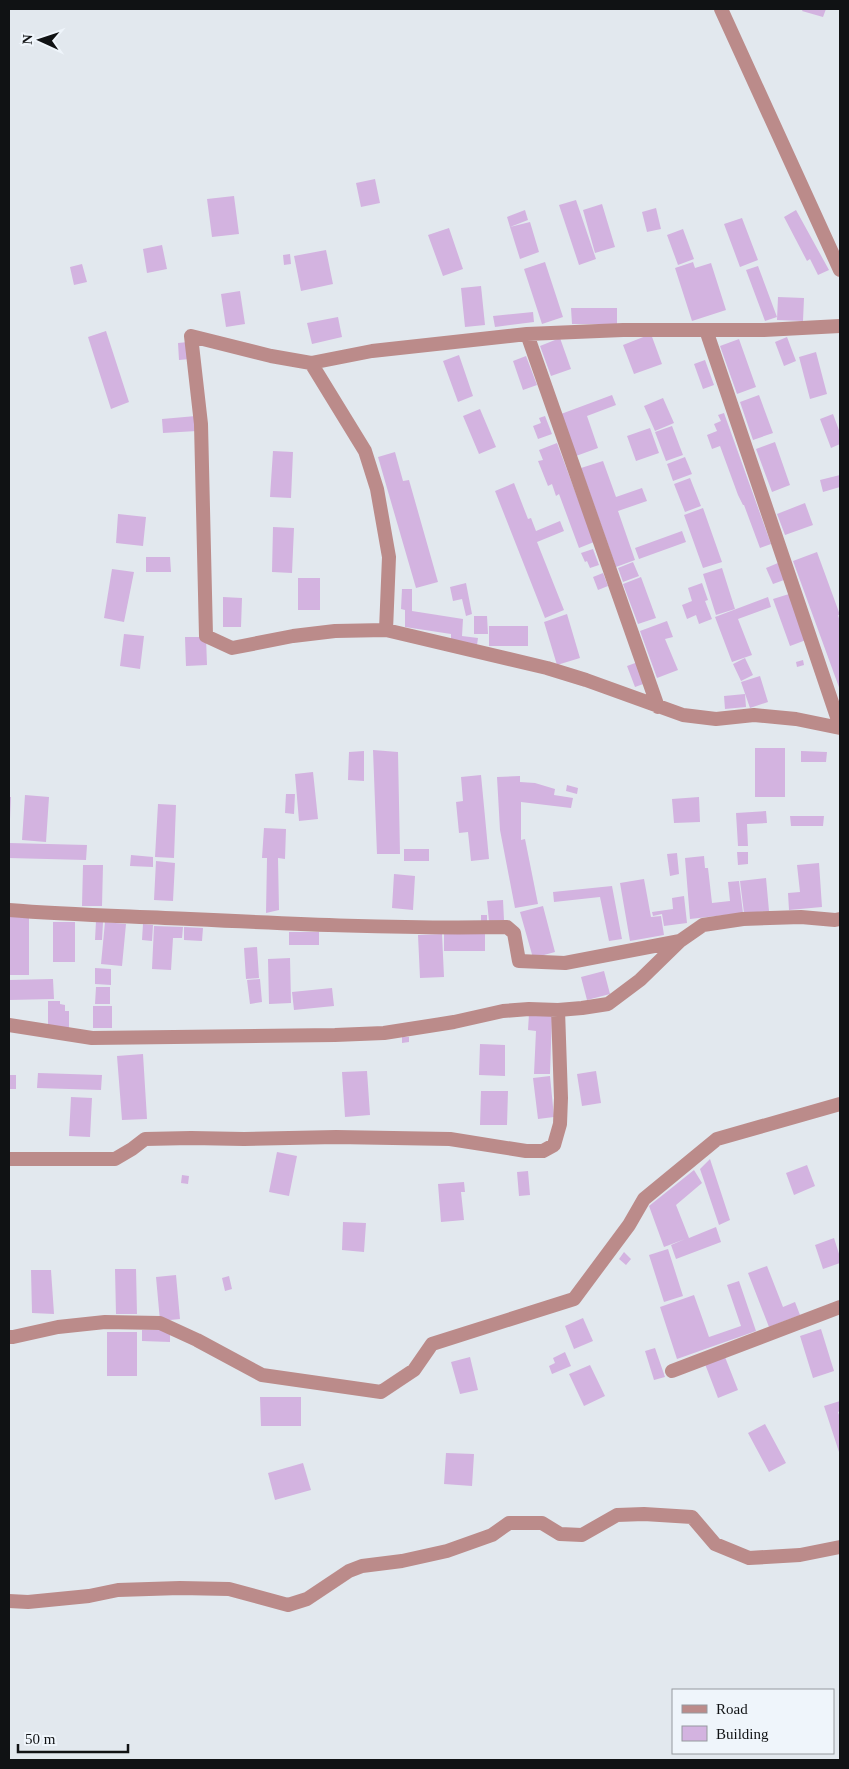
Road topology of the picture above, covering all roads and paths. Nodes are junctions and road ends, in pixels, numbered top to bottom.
1 (720, 9) edge
2 (840, 270) edge
3 (840, 326) edge
4 (706, 330) junction
5 (527, 334) junction
6 (311, 363) junction
7 (386, 630) junction
8 (658, 707) junction
9 (840, 727) edge
10 (9, 910) edge
11 (840, 919) edge
12 (680, 941) junction
13 (558, 1010) junction
14 (9, 1025) edge
15 (840, 1104) edge
16 (9, 1159) edge
17 (840, 1307) edge
18 (9, 1337) edge
19 (672, 1371) dead end
20 (840, 1546) edge
21 (9, 1601) edge

1 - 2 street
3 - 4 street
4 - 5 street
4 - 9 street
5 - 6 street
5 - 8 street
6 - 7 street
6 - 7 street
7 - 8 street
8 - 9 street
10 - 12 street
11 - 12 street
12 - 13 street
13 - 14 street
13 - 16 street
15 - 18 street
17 - 19 street
20 - 21 street

